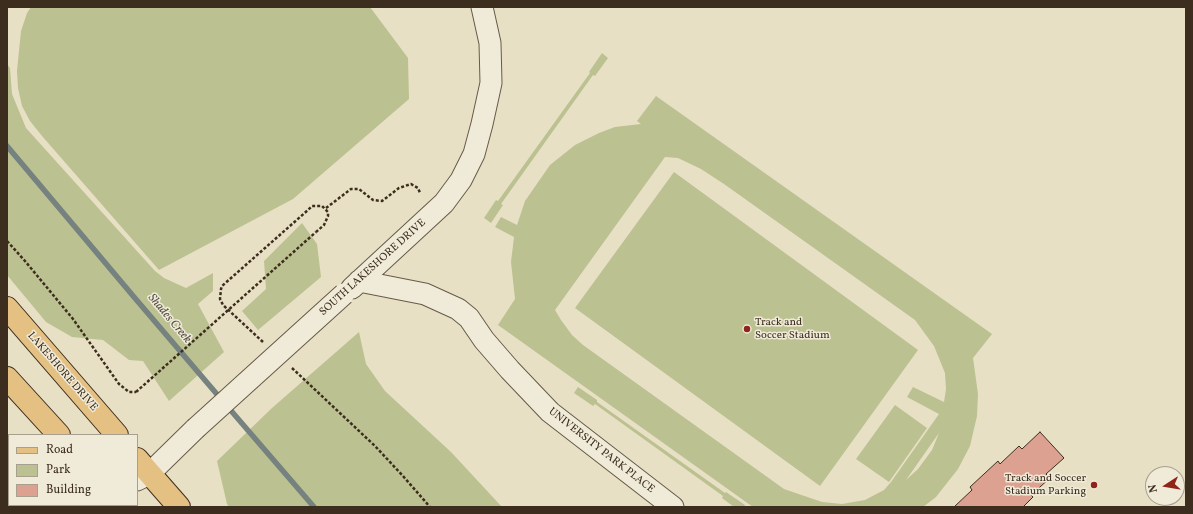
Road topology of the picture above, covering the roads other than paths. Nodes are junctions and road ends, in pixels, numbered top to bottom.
1 (482, 7) edge
2 (351, 288) junction
3 (7, 308) edge
4 (7, 378) edge
5 (58, 434) edge
6 (116, 434) edge
7 (141, 471) edge
8 (178, 507) edge
9 (674, 507) edge

1 - 2 street, SOUTH LAKESHORE DRIVE
2 - 7 street, SOUTH LAKESHORE DRIVE, bridge
2 - 9 street, UNIVERSITY PARK PLACE
3 - 6 main road, LAKESHORE DRIVE
4 - 5 main road
7 - 8 main road

